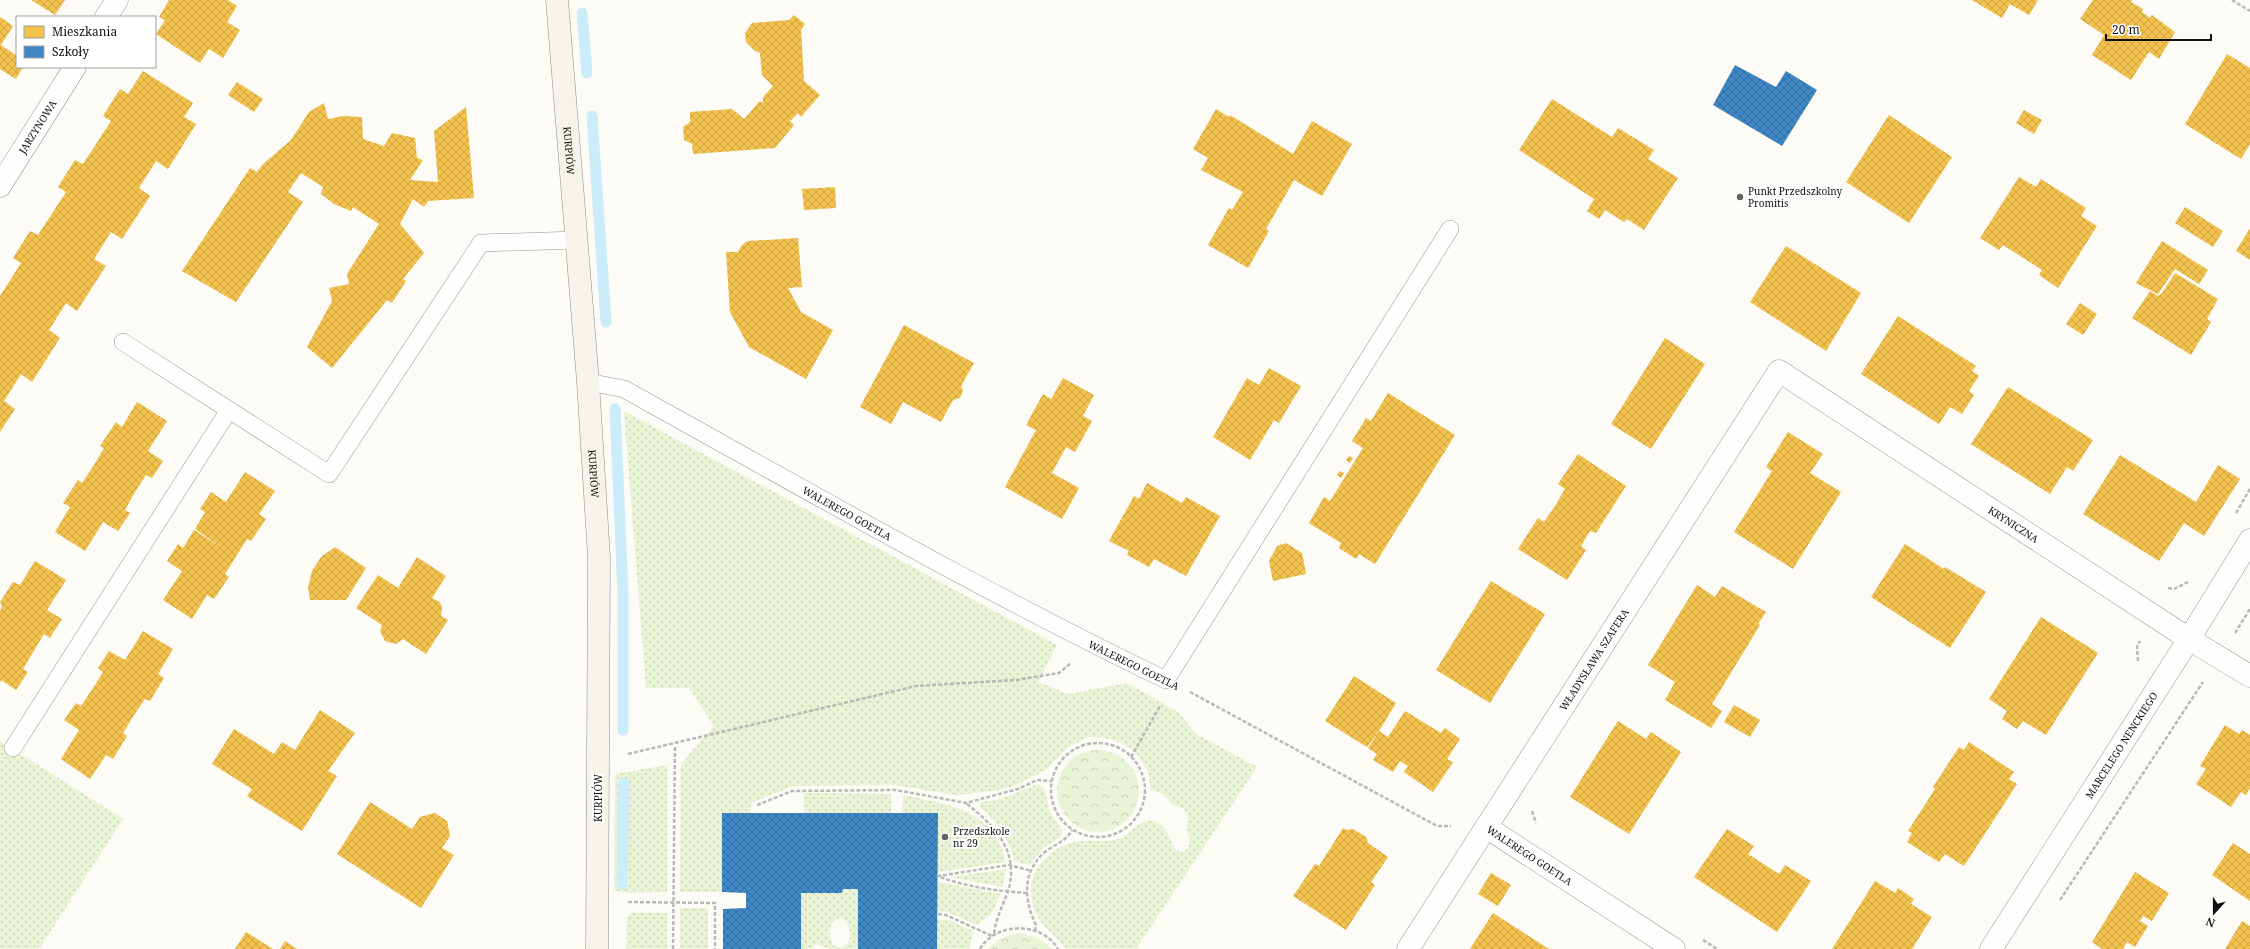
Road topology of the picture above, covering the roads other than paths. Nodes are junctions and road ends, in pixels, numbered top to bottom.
1 (117, 0) edge
2 (557, 0) edge
3 (107, 16) edge
4 (74, 68) edge
5 (0, 186) edge
6 (1450, 229) dead end
7 (576, 240) junction
8 (123, 342) dead end
9 (1779, 371) joint
10 (588, 382) junction
11 (229, 410) junction
12 (2250, 540) edge
13 (2189, 640) junction
14 (2250, 676) edge
15 (13, 748) dead end
16 (1486, 827) junction
17 (598, 949) edge
18 (1408, 949) edge
19 (1674, 949) edge
20 (1991, 949) edge

1 - 3 street
2 - 7 street, KURPIÓW
4 - 5 street, JARZYNOWA
6 - 10 lane, WALEREGO GOETLA
7 - 10 street, KURPIÓW
7 - 11 lane
8 - 11 lane
9 - 13 street, KRYNICZNA
9 - 16 street, WŁADYSŁAWA SZAFERA
10 - 17 street, KURPIÓW
11 - 15 lane
12 - 13 street, MARCELEGO NENCKIEGO
13 - 14 street, KRYNICZNA
13 - 20 street, MARCELEGO NENCKIEGO
16 - 18 street, WŁADYSŁAWA SZAFERA
16 - 19 street, WALEREGO GOETLA

